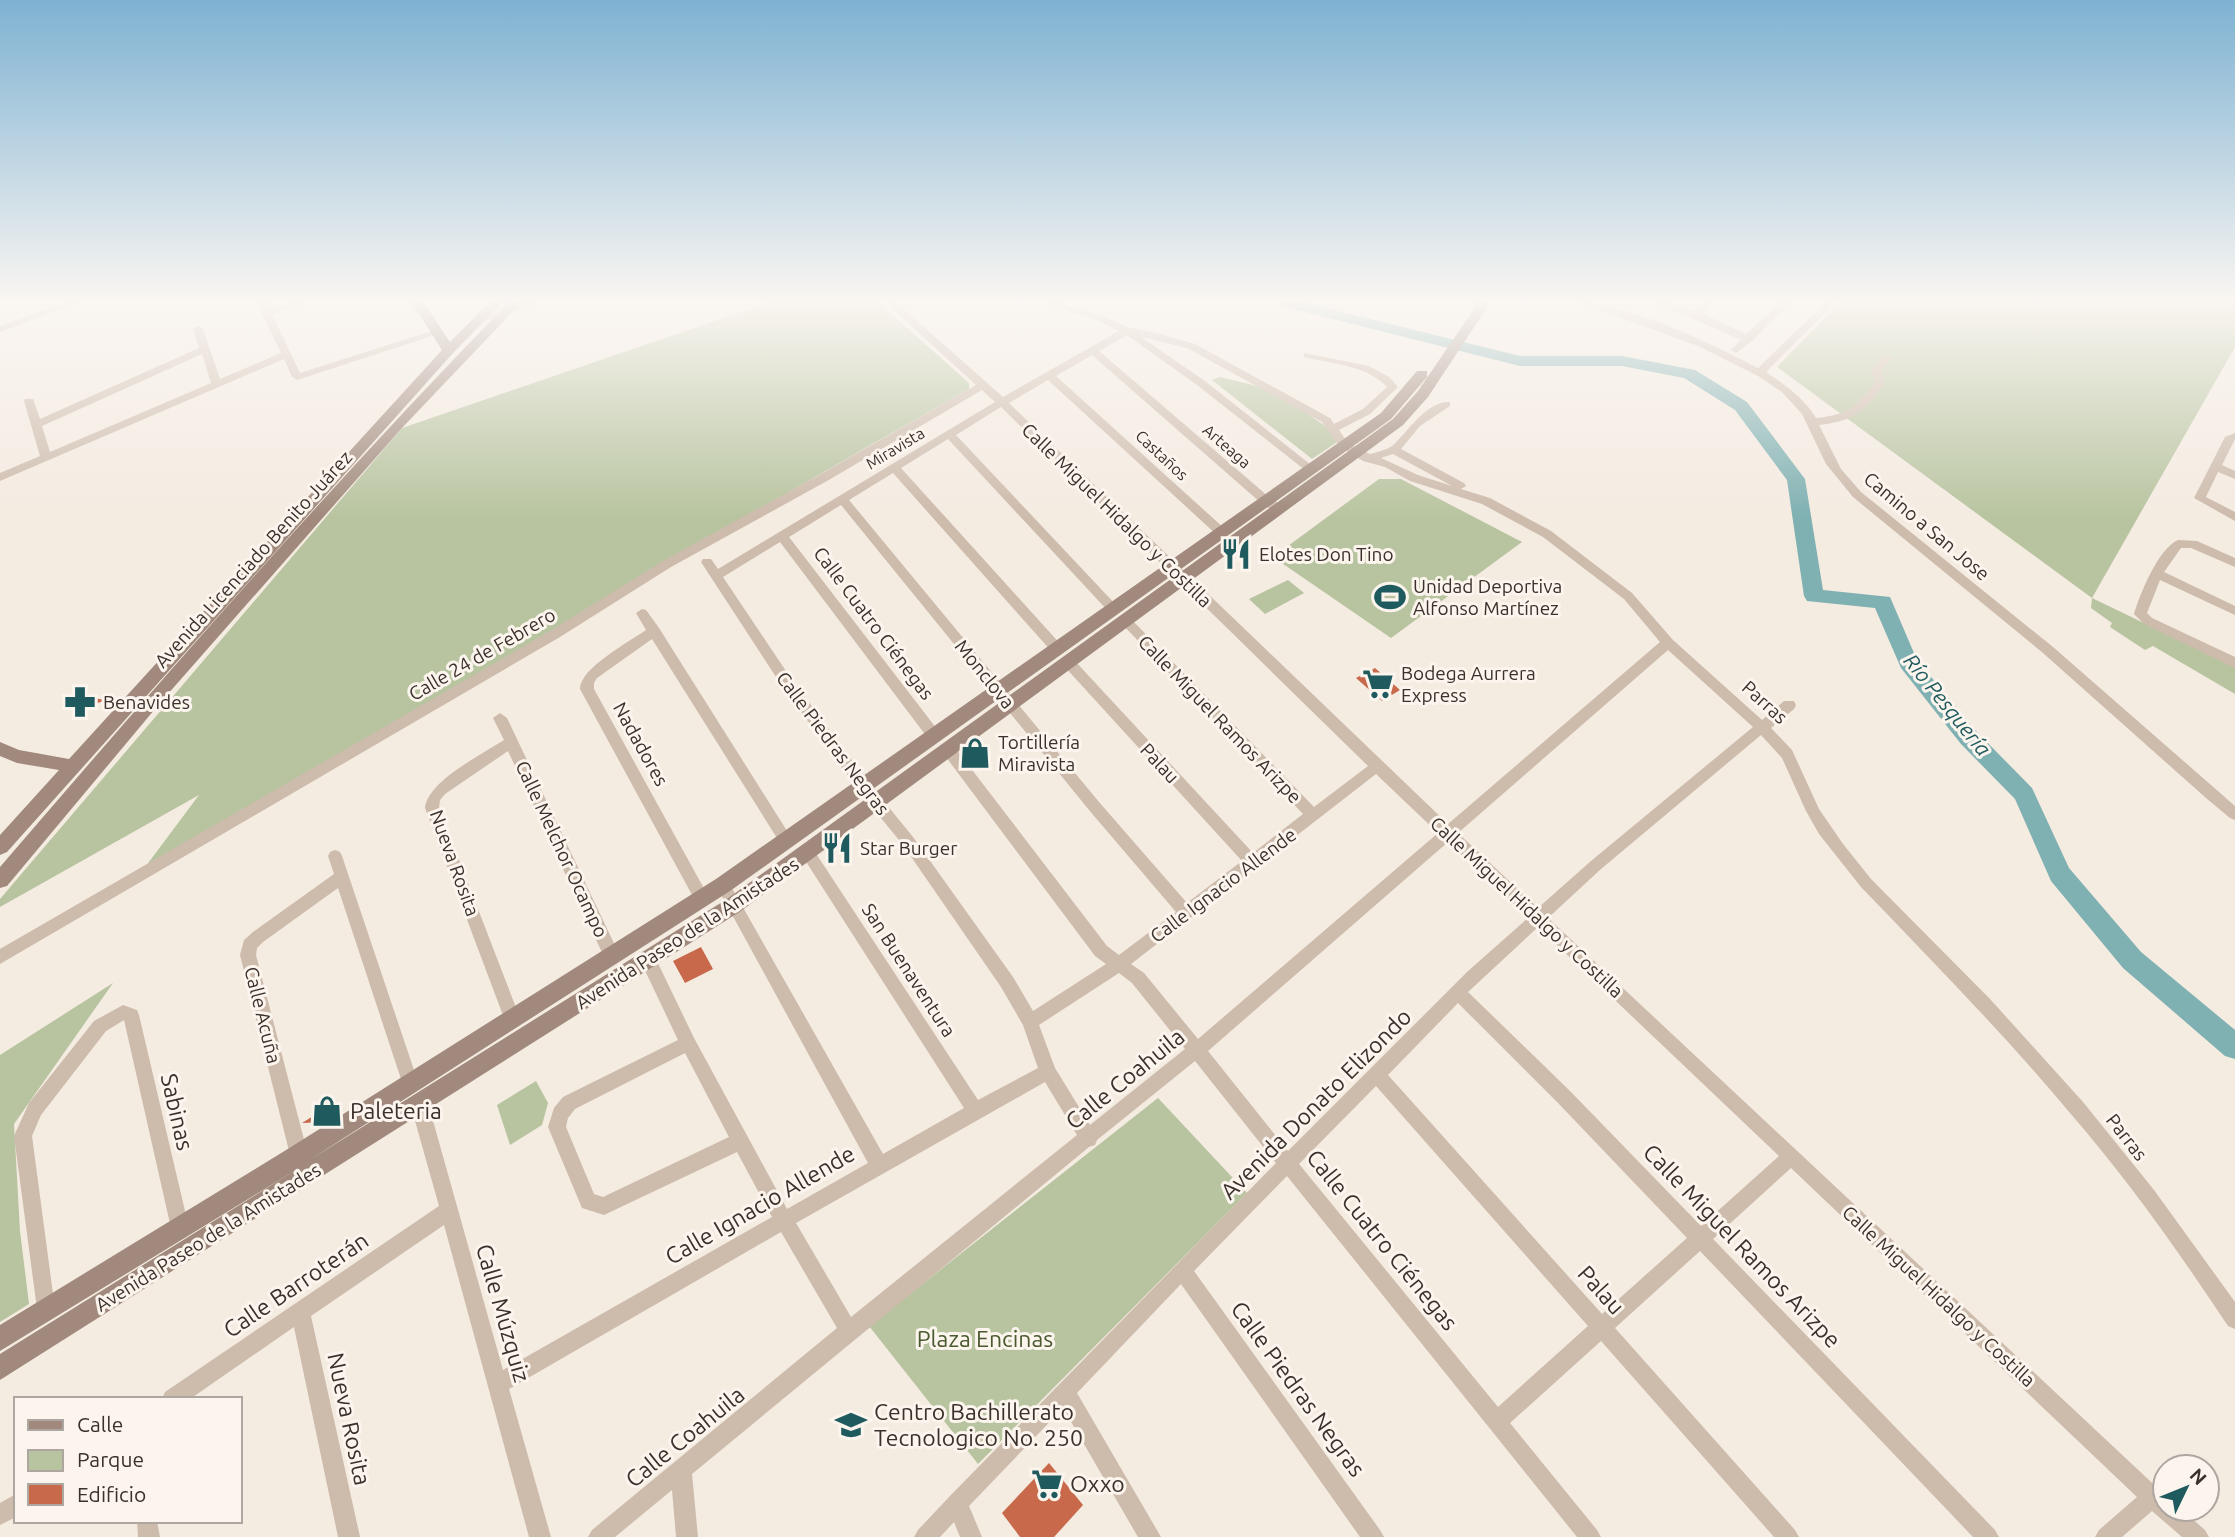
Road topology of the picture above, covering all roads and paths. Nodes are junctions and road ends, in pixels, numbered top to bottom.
1 (148, 375) edge
2 (214, 375) edge
3 (239, 375) edge
4 (426, 375) edge
5 (443, 375) edge
6 (972, 375) edge
7 (1047, 375) edge
8 (1049, 375) edge
9 (1121, 375) edge
10 (1190, 375) edge
11 (1244, 375) edge
12 (1378, 375) edge
13 (1433, 375) edge
14 (1761, 375) edge
15 (1877, 375) edge
16 (217, 384) junction
17 (983, 385) junction
18 (29, 401) dead end
19 (1002, 402) junction
20 (1446, 404) dead end
21 (1812, 422) junction
22 (36, 425) junction
23 (1334, 428) junction
24 (949, 434) junction
25 (2234, 435) edge
26 (1394, 450) junction
27 (1356, 452) junction
28 (46, 457) junction
29 (894, 467) junction
30 (2216, 467) junction
31 (1309, 468) junction
32 (2235, 475) edge
33 (0, 477) edge
34 (841, 498) junction
35 (1486, 501) junction
36 (1272, 504) junction
37 (2235, 517) edge
38 (1222, 532) junction
39 (781, 535) junction
40 (707, 562) dead end
41 (2235, 563) edge
42 (1177, 574) junction
43 (2158, 574) junction
44 (717, 575) junction
45 (2235, 611) edge
46 (642, 612) dead end
47 (1120, 615) junction
48 (654, 631) junction
49 (1668, 643) junction
50 (1064, 656) junction
51 (2235, 663) edge
52 (133, 698) junction
53 (154, 699) junction
54 (1004, 699) junction
55 (1789, 705) dead end
56 (500, 718) dead end
57 (1762, 726) junction
58 (511, 742) junction
59 (942, 743) junction
60 (0, 749) edge
61 (72, 766) junction
62 (1377, 766) junction
63 (864, 787) junction
64 (876, 803) junction
65 (2235, 814) edge
66 (1314, 816) junction
67 (1448, 833) junction
68 (787, 842) junction
69 (0, 847) edge
70 (808, 853) junction
71 (335, 856) dead end
72 (1252, 862) junction
73 (341, 877) junction
74 (0, 880) edge
75 (723, 885) junction
76 (702, 899) junction
77 (734, 905) junction
78 (1186, 913) junction
79 (1539, 917) junction
80 (612, 956) junction
81 (0, 957) edge
82 (648, 960) junction
83 (1118, 965) junction
84 (556, 991) junction
85 (1458, 993) junction
86 (566, 1012) junction
87 (512, 1018) junction
88 (1030, 1022) junction
89 (688, 1043) junction
90 (1198, 1050) junction
91 (1048, 1072) junction
92 (1377, 1075) junction
93 (410, 1082) junction
94 (419, 1103) junction
95 (975, 1111) junction
96 (368, 1122) junction
97 (1089, 1139) junction
98 (740, 1142) junction
99 (299, 1155) junction
100 (1790, 1158) junction
101 (1289, 1163) junction
102 (879, 1165) junction
103 (449, 1211) junction
104 (784, 1219) junction
105 (180, 1228) junction
106 (1699, 1239) junction
107 (145, 1263) junction
108 (1182, 1270) junction
109 (46, 1310) junction
110 (300, 1311) junction
111 (2235, 1319) edge
112 (1601, 1326) junction
113 (849, 1331) junction
114 (0, 1339) edge
115 (0, 1368) edge
116 (498, 1384) junction
117 (1065, 1392) junction
118 (175, 1397) edge
119 (1497, 1422) junction
120 (681, 1470) junction
121 (2151, 1495) edge
122 (957, 1503) junction
123 (2151, 1511) edge
124 (2182, 1523) edge
125 (349, 1537) edge
126 (540, 1537) edge
127 (599, 1537) edge
128 (687, 1537) edge
129 (925, 1537) edge
130 (971, 1537) edge
131 (1150, 1537) edge
132 (1373, 1537) edge
133 (1590, 1537) edge
134 (1788, 1537) edge
135 (1988, 1537) edge
136 (2106, 1537) edge
137 (2198, 1537) edge

1 - 22 street
2 - 16 street
3 - 16 street
4 - 52 street, Avenida Licenciado Benito Juárez
5 - 53 street, Avenida Licenciado Benito Juárez
6 - 17 street, Calle Miguel Hidalgo y Costilla
7 - 19 street, Miravista
8 - 38 street, Castaños
9 - 36 street, Arteaga
10 - 31 street
11 - 23 street
12 - 23 street
13 - 27 street, Avenida Paseo de la Amistades
14 - 21 street, Camino a San Jose
15 - 21 street
16 - 28 street
17 - 19 street, Calle Miguel Hidalgo y Costilla
17 - 81 street, Calle 24 de Febrero
18 - 22 street
19 - 24 street, Miravista
19 - 42 street, Calle Miguel Hidalgo y Costilla
20 - 26 street
21 - 65 street, Camino a San Jose
22 - 28 street
23 - 27 street
24 - 29 street, Miravista
24 - 47 street, Calle Miguel Ramos Arizpe
25 - 30 street
26 - 27 street
26 - 35 street
27 - 31 street, Avenida Paseo de la Amistades
27 - 35 street, Parras
27 - 36 street, Avenida Paseo de la Amistades
28 - 33 street
29 - 34 street, Miravista
29 - 50 street, Palau
30 - 32 street
30 - 37 street
31 - 36 street, Avenida Paseo de la Amistades
34 - 39 street, Miravista
34 - 54 street, Monclova
35 - 49 street, Parras
36 - 38 street, Avenida Paseo de la Amistades
36 - 42 street, Avenida Paseo de la Amistades
38 - 42 street, Avenida Paseo de la Amistades
39 - 44 street, Miravista
39 - 59 street, Calle Cuatro Ciénegas
40 - 44 street, Calle Piedras Negras
41 - 43 street
42 - 47 street, Avenida Paseo de la Amistades
42 - 62 street, Calle Miguel Hidalgo y Costilla
43 - 45 street
43 - 51 street
44 - 63 street, Calle Piedras Negras
46 - 48 street
47 - 50 street, Avenida Paseo de la Amistades
47 - 66 street, Calle Miguel Ramos Arizpe
48 - 68 street
48 - 76 street, Nadadores
49 - 57 street, Parras
49 - 67 street, Calle Coahuila
50 - 54 street, Avenida Paseo de la Amistades
50 - 72 street, Palau
52 - 53 street
52 - 61 street, Avenida Licenciado Benito Juárez
53 - 74 street, Avenida Licenciado Benito Juárez
54 - 59 street, Avenida Paseo de la Amistades
54 - 78 street, Monclova
55 - 57 street, Avenida Donato Elizondo
56 - 58 street, Calle Melchor Ocampo
57 - 79 street, Avenida Donato Elizondo
57 - 111 street, Parras
58 - 80 street, Calle Melchor Ocampo
58 - 87 street, Nueva Rosita
59 - 63 street, Avenida Paseo de la Amistades
59 - 64 street, Avenida Paseo de la Amistades
59 - 83 street, Calle Cuatro Ciénegas
60 - 61 street
61 - 69 street, Avenida Licenciado Benito Juárez
62 - 66 street, Calle Ignacio Allende
62 - 67 street, Calle Miguel Hidalgo y Costilla
63 - 64 street, Calle Piedras Negras
63 - 68 street, Avenida Paseo de la Amistades
64 - 70 street, Avenida Paseo de la Amistades
64 - 88 street, Calle Piedras Negras
66 - 72 street, Calle Ignacio Allende
67 - 79 street, Calle Miguel Hidalgo y Costilla
67 - 90 street, Calle Coahuila
68 - 75 street, Avenida Paseo de la Amistades
70 - 77 street, Avenida Paseo de la Amistades
70 - 95 street, San Buenaventura
71 - 73 street
72 - 78 street, Calle Ignacio Allende
73 - 93 street
73 - 99 street, Calle Acuña
75 - 76 street, Avenida Paseo de la Amistades
75 - 77 street
76 - 80 street, Avenida Paseo de la Amistades
77 - 82 street, Avenida Paseo de la Amistades
77 - 102 street
78 - 83 street, Calle Ignacio Allende
79 - 85 street, Avenida Donato Elizondo
79 - 100 street, Calle Miguel Hidalgo y Costilla
80 - 84 street, Avenida Paseo de la Amistades
82 - 86 street, Avenida Paseo de la Amistades
82 - 89 street
83 - 88 street, Calle Ignacio Allende
83 - 90 street, Calle Cuatro Ciénegas
84 - 86 street
84 - 87 street, Avenida Paseo de la Amistades
85 - 92 street, Avenida Donato Elizondo
85 - 106 street, Calle Miguel Ramos Arizpe
86 - 94 street, Avenida Paseo de la Amistades
87 - 93 street, Avenida Paseo de la Amistades
88 - 91 street, Calle Piedras Negras
89 - 98 street
89 - 98 street
90 - 97 street, Calle Coahuila
90 - 101 street, Calle Cuatro Ciénegas
91 - 95 street, Calle Ignacio Allende
91 - 97 street, Calle Piedras Negras
92 - 101 street, Avenida Donato Elizondo
92 - 112 street, Palau
93 - 96 street, Avenida Paseo de la Amistades
94 - 96 street, Avenida Paseo de la Amistades
94 - 103 street, Calle Múzquiz
95 - 102 street, Calle Ignacio Allende
96 - 99 street, Avenida Paseo de la Amistades
96 - 107 street, Avenida Paseo de la Amistades
97 - 113 street, Calle Coahuila
98 - 104 street
99 - 105 street, Avenida Paseo de la Amistades
100 - 106 street
100 - 121 street, Calle Miguel Hidalgo y Costilla
101 - 108 street, Avenida Donato Elizondo
101 - 119 street, Calle Cuatro Ciénegas
102 - 104 street, Calle Ignacio Allende
103 - 110 street, Calle Barroterán
103 - 116 street, Calle Múzquiz
104 - 113 street
104 - 116 street, Calle Ignacio Allende
105 - 107 street, Avenida Paseo de la Amistades
105 - 109 street, Sabinas
106 - 112 street
106 - 135 street, Calle Miguel Ramos Arizpe
107 - 109 street, Avenida Paseo de la Amistades
107 - 115 street, Avenida Paseo de la Amistades
108 - 117 street, Avenida Donato Elizondo
108 - 132 street, Calle Piedras Negras
109 - 114 street, Avenida Paseo de la Amistades
110 - 118 street, Calle Barroterán
110 - 125 street, Nueva Rosita
112 - 119 street
112 - 134 street, Palau
113 - 120 street, Calle Coahuila
116 - 126 street, Calle Múzquiz
117 - 122 street, Avenida Donato Elizondo
117 - 131 street
119 - 133 street, Calle Cuatro Ciénegas
120 - 127 street, Calle Coahuila
120 - 128 street
122 - 129 street, Avenida Donato Elizondo
122 - 130 street
123 - 136 street
124 - 137 street, Calle Miguel Hidalgo y Costilla

